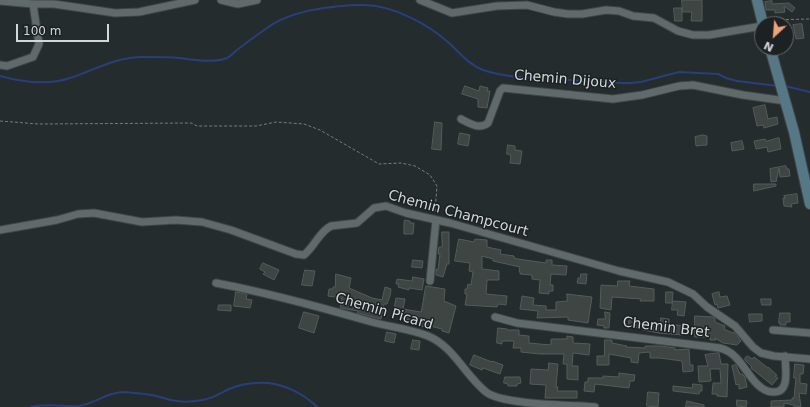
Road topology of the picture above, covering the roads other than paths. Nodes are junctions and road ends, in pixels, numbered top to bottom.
1 (196, 0) edge
2 (221, 0) edge
3 (257, 0) edge
4 (420, 0) edge
5 (757, 0) edge
6 (0, 1) edge
7 (33, 4) junction
8 (760, 16) edge
9 (754, 26) edge
10 (773, 56) edge
11 (0, 65) edge
12 (785, 98) junction
13 (461, 119) dead end
14 (810, 204) edge
15 (435, 220) junction
16 (0, 230) edge
17 (430, 281) dead end
18 (216, 282) dead end
19 (495, 317) dead end
20 (773, 330) dead end
21 (810, 333) edge
22 (785, 356) junction
23 (810, 359) edge
24 (595, 407) edge

1 - 7 street
2 - 3 street
4 - 9 street
5 - 8 main road
6 - 7 street
7 - 11 street
10 - 12 main road
12 - 13 street, Chemin Dijoux
12 - 14 main road
15 - 16 street, Chemin Champcourt
15 - 17 street
15 - 22 street, Chemin Champcourt
18 - 24 street, Chemin Picard
19 - 22 street, Chemin Bret
20 - 21 street
22 - 23 street, Chemin Champcourt

